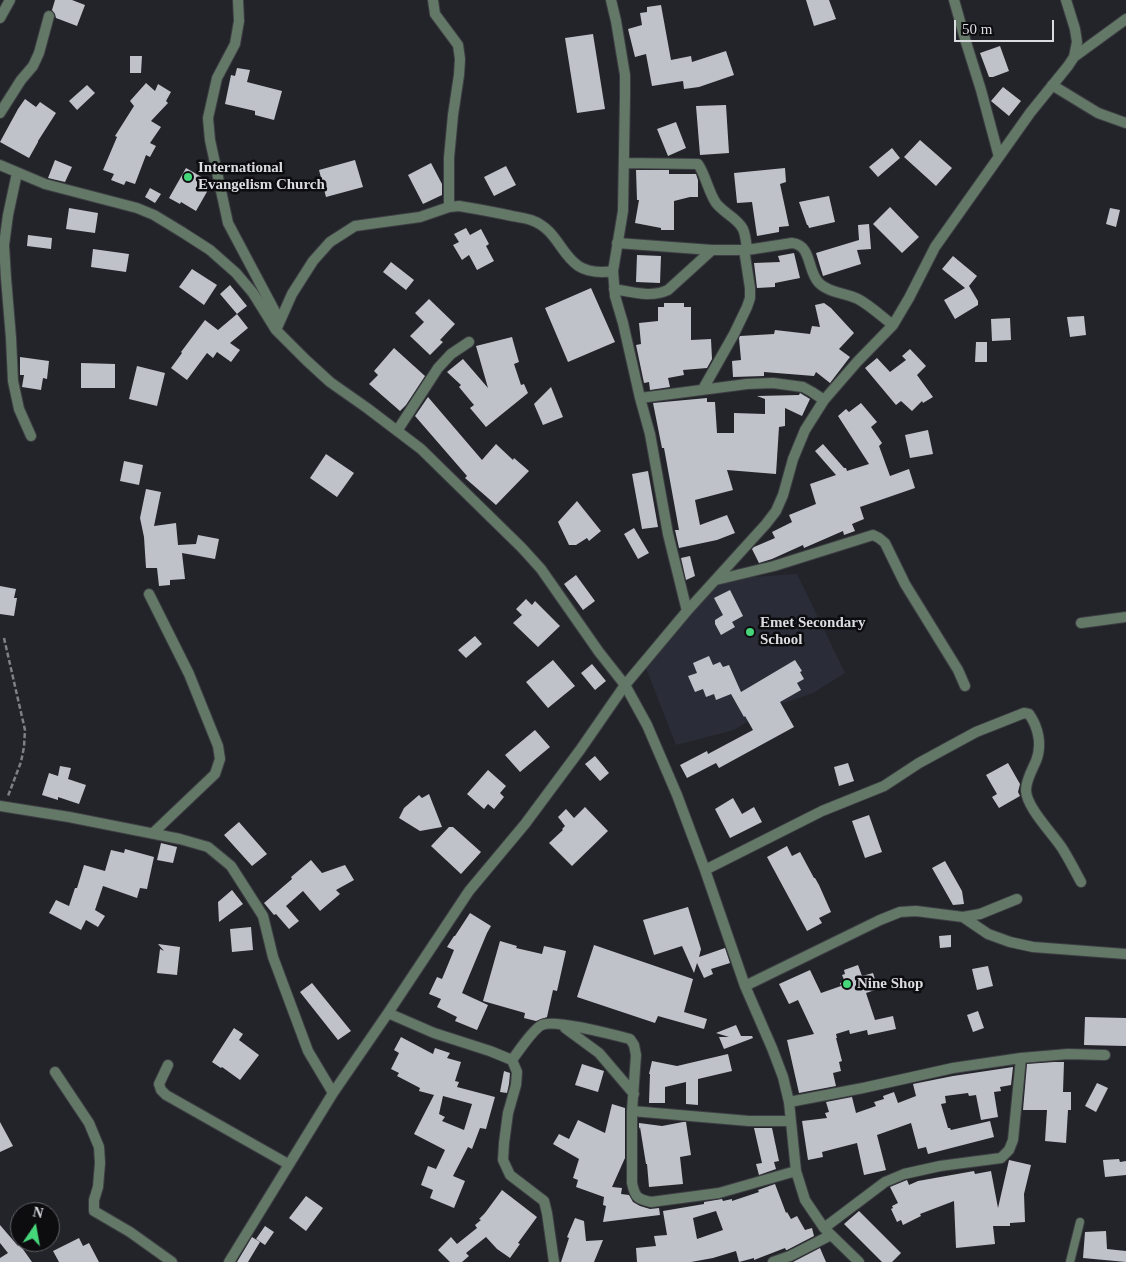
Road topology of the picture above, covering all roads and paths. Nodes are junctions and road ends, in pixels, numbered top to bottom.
1 (10, 0) edge
2 (238, 0) edge
3 (433, 0) edge
4 (612, 0) edge
5 (954, 0) edge
6 (1066, 0) edge
7 (49, 16) dead end
8 (0, 18) edge
9 (1126, 20) edge
10 (1074, 57) junction
11 (1052, 86) junction
12 (0, 113) edge
13 (1126, 123) edge
14 (999, 157) junction
15 (624, 163) junction
16 (0, 165) edge
17 (17, 173) junction
18 (449, 207) junction
19 (617, 243) junction
20 (746, 249) junction
21 (712, 250) junction
22 (613, 271) junction
23 (614, 289) junction
24 (278, 325) junction
25 (893, 325) junction
26 (469, 342) dead end
27 (703, 389) junction
28 (640, 398) junction
29 (824, 400) junction
30 (396, 431) junction
31 (31, 436) dead end
32 (715, 581) junction
33 (149, 594) dead end
34 (687, 612) junction
35 (1126, 617) edge
36 (1081, 623) dead end
37 (4, 638) dead end
38 (624, 685) junction
39 (966, 686) dead end
40 (2, 806) edge
41 (153, 833) junction
42 (705, 870) junction
43 (1081, 882) dead end
44 (1017, 899) dead end
45 (962, 917) junction
46 (1126, 954) edge
47 (745, 986) junction
48 (388, 1013) junction
49 (561, 1024) junction
50 (1105, 1054) dead end
51 (1021, 1058) junction
52 (512, 1060) junction
53 (168, 1065) dead end
54 (55, 1072) dead end
55 (333, 1092) junction
56 (634, 1094) junction
57 (789, 1102) junction
58 (632, 1111) junction
59 (790, 1121) junction
60 (288, 1164) junction
61 (796, 1171) junction
62 (1080, 1222) dead end
63 (828, 1232) junction
64 (172, 1262) edge
65 (228, 1262) edge
66 (554, 1262) edge
67 (773, 1262) edge
68 (859, 1262) edge
69 (1070, 1262) edge

1 - 8 street
2 - 24 street
3 - 18 street
4 - 15 street
5 - 14 street
6 - 10 street
7 - 12 street
9 - 10 street
10 - 11 street
11 - 13 street
11 - 14 street
14 - 25 street
15 - 19 street
15 - 20 street
16 - 17 street
17 - 24 street
17 - 31 street
18 - 22 street
18 - 24 street
19 - 21 street
19 - 22 street
20 - 21 street
20 - 25 street
20 - 27 street
21 - 23 street
22 - 23 street
23 - 28 street
24 - 30 street
25 - 29 street
26 - 30 street
27 - 28 street
27 - 29 street
28 - 34 street
29 - 32 street
30 - 38 street
32 - 34 street
32 - 39 street
33 - 41 street
34 - 38 street
35 - 36 street
37 - 40 path
38 - 42 street
38 - 48 street
40 - 41 street
41 - 55 street
42 - 43 street
42 - 47 street
44 - 45 street
45 - 46 street
45 - 47 street
47 - 57 street
48 - 52 street
48 - 55 street
49 - 52 street
49 - 56 street
49 - 56 street
50 - 51 street
51 - 57 street
51 - 63 street
52 - 66 street
53 - 60 street
54 - 64 street
55 - 60 street
56 - 58 street
57 - 59 street
58 - 59 street
58 - 61 street
59 - 61 street
60 - 65 street
61 - 63 street
62 - 69 lane
63 - 67 street
63 - 68 street

